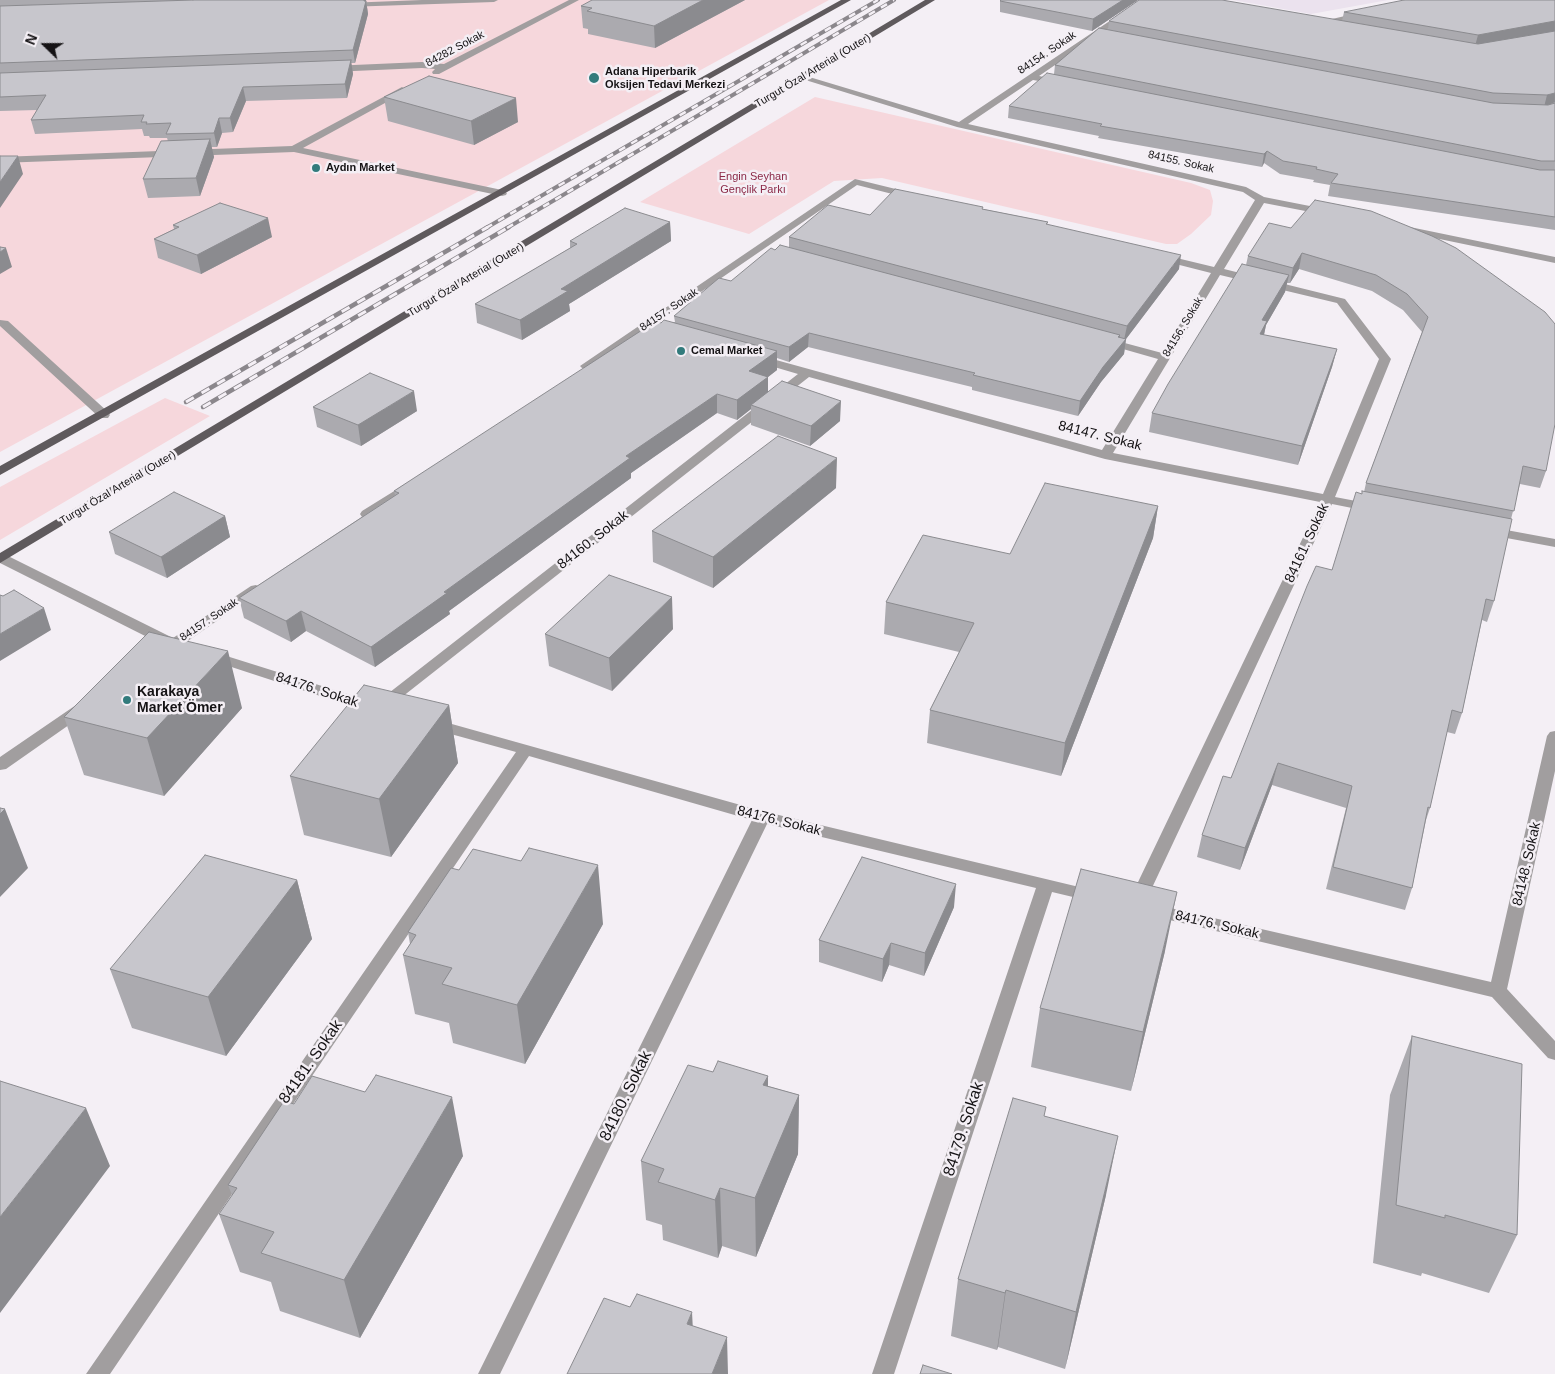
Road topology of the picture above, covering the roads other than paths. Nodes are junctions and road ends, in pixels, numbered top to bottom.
1 (494, 0) edge
2 (575, 0) edge
3 (847, 0) edge
4 (931, 0) edge
5 (1146, 0) edge
6 (368, 2) edge
7 (336, 5) edge
8 (1374, 12) edge
9 (1309, 22) edge
10 (1318, 23) junction
11 (1338, 27) edge
12 (445, 67) junction
13 (324, 69) edge
14 (428, 76) edge
15 (1031, 77) junction
16 (803, 78) junction
17 (411, 85) edge
18 (1070, 85) edge
19 (960, 125) junction
20 (294, 149) junction
21 (0, 160) edge
22 (502, 193) junction
23 (922, 198) edge
24 (1261, 199) junction
25 (1337, 215) edge
26 (1394, 226) edge
27 (1150, 254) edge
28 (1555, 260) edge
29 (1216, 270) junction
30 (0, 323) edge
31 (644, 327) junction
32 (664, 332) edge
33 (1099, 339) edge
34 (750, 356) edge
35 (1165, 357) junction
36 (578, 372) edge
37 (808, 372) junction
38 (104, 415) junction
39 (1105, 455) junction
40 (0, 471) edge
41 (422, 477) edge
42 (1327, 500) junction
43 (1384, 511) edge
44 (356, 522) edge
45 (1479, 529) edge
46 (1555, 543) edge
47 (1, 559) edge
48 (265, 583) edge
49 (174, 644) junction
50 (150, 661) edge
51 (95, 699) edge
52 (377, 709) junction
53 (396, 714) edge
54 (415, 719) edge
55 (1555, 736) edge
56 (526, 749) junction
57 (0, 765) edge
58 (762, 818) junction
59 (1046, 884) junction
60 (1136, 906) junction
61 (1498, 991) junction
62 (1555, 1053) edge
63 (97, 1374) edge
64 (490, 1374) edge
65 (883, 1374) edge

1 - 6 street
2 - 12 street, 84282 Sokak
3 - 22 main road
4 - 16 main road, Turgut Özal Arterial (Outer)
5 - 15 street, 84154. Sokak
6 - 7 street
8 - 10 street
9 - 10 street
10 - 11 street
12 - 13 street
12 - 14 street, 84282 Sokak
15 - 18 street
15 - 19 street, 84154. Sokak
16 - 19 street, 84155. Sokak
16 - 47 main road, Turgut Özal Arterial (Outer)
17 - 20 street
19 - 24 street, 84155. Sokak
20 - 21 street
20 - 22 street
22 - 38 main road
23 - 31 street, 84157. Sokak
24 - 25 street, 84155. Sokak
24 - 29 street, 84156. Sokak
26 - 28 street
27 - 29 street
29 - 35 street, 84156. Sokak
29 - 42 street, 84161. Sokak
30 - 38 street
31 - 32 street
31 - 36 street, 84157. Sokak
33 - 35 street
34 - 37 street, 84147. Sokak
35 - 39 street, 84156. Sokak
37 - 39 street, 84147. Sokak
37 - 52 street, 84160. Sokak
38 - 40 main road
39 - 42 street, 84147. Sokak
41 - 44 street
42 - 43 street, 84147. Sokak
42 - 60 street, 84161. Sokak
45 - 46 street
47 - 49 street, 84176. Sokak
48 - 49 street, 84157. Sokak
49 - 50 street, 84157. Sokak
49 - 52 street, 84176. Sokak
51 - 57 street
52 - 53 street, 84176. Sokak
54 - 56 street, 84176. Sokak
55 - 61 street, 84148. Sokak
56 - 58 street, 84176. Sokak
56 - 63 street, 84181. Sokak
58 - 59 street, 84176. Sokak
58 - 64 street, 84180. Sokak
59 - 60 street, 84176. Sokak
59 - 65 street, 84179. Sokak
60 - 61 street, 84176. Sokak
61 - 62 street

